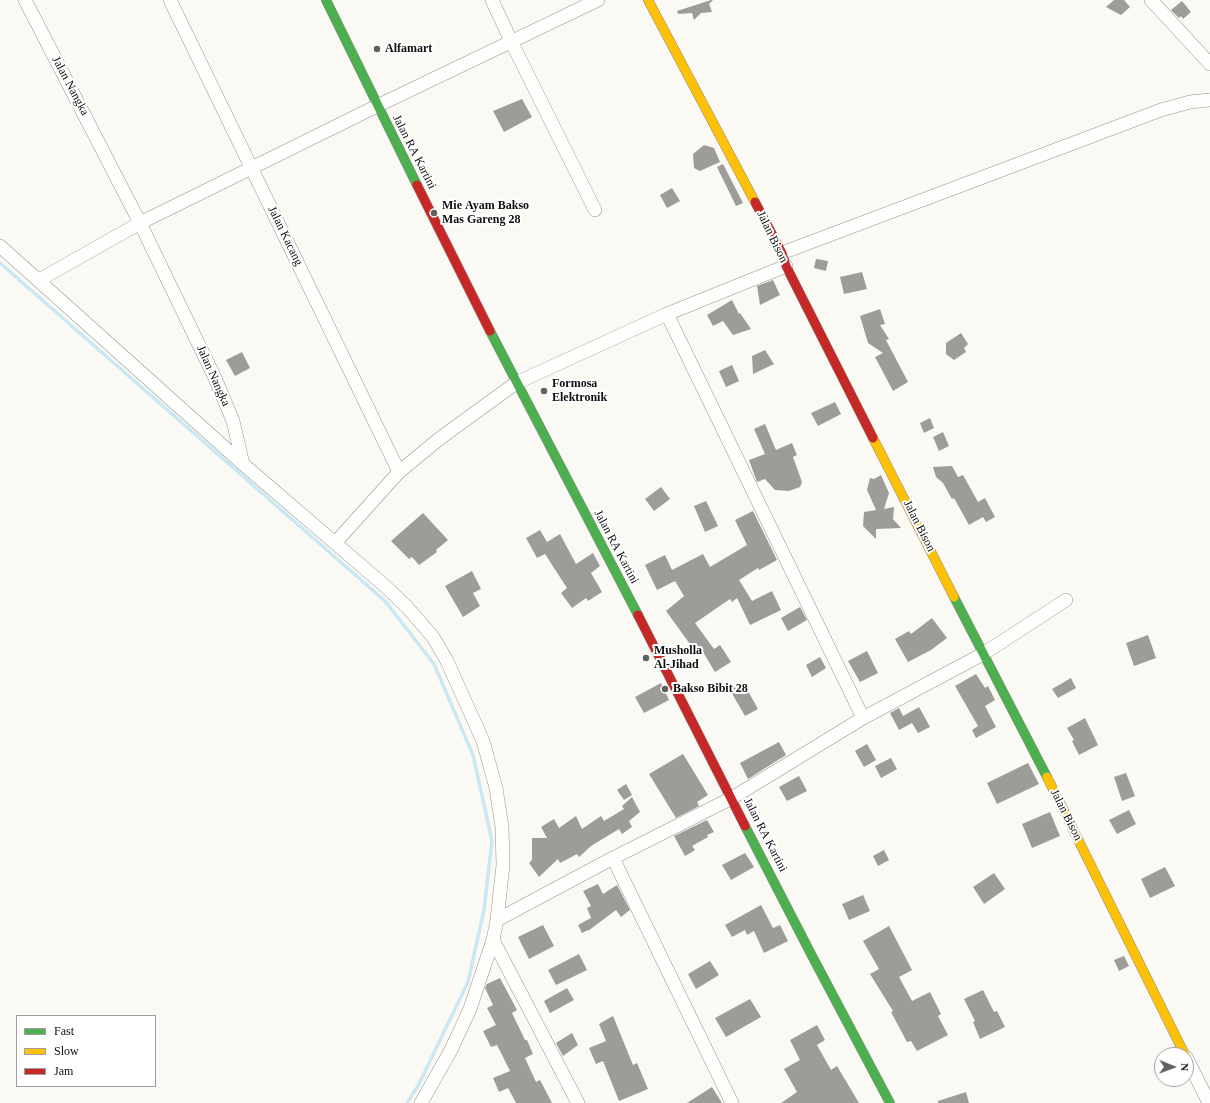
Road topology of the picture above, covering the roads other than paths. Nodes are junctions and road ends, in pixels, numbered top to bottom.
1 (25, 0) edge
2 (170, 0) edge
3 (326, 0) edge
4 (492, 0) edge
5 (598, 0) edge
6 (648, 0) edge
7 (1151, 0) edge
8 (511, 41) junction
9 (1210, 64) edge
10 (1210, 100) edge
11 (377, 106) junction
12 (252, 167) junction
13 (595, 210) dead end
14 (140, 223) junction
15 (0, 246) edge
16 (784, 259) junction
17 (39, 280) junction
18 (667, 314) junction
19 (516, 383) junction
20 (243, 464) junction
21 (399, 472) junction
22 (335, 543) junction
23 (1066, 600) dead end
24 (984, 654) junction
25 (862, 718) junction
26 (732, 798) junction
27 (613, 858) junction
28 (497, 920) junction
29 (493, 940) junction
30 (1182, 1047) edge
31 (1194, 1072) edge
32 (421, 1103) edge
33 (578, 1103) edge
34 (732, 1103) edge
35 (890, 1103) edge
36 (1209, 1103) edge

1 - 14 street, Jalan Nangka
2 - 12 street, Jalan Kacang
3 - 11 main road, Jalan RA Kartini
4 - 8 street
5 - 8 street
6 - 16 main road, Jalan Bison
7 - 9 street
8 - 11 street
8 - 13 street
10 - 16 street
11 - 12 street
11 - 19 main road, Jalan RA Kartini
12 - 14 street
12 - 21 street, Jalan Kacang
14 - 17 street
14 - 20 street, Jalan Nangka
15 - 17 street
16 - 18 street
16 - 24 main road, Jalan Bison
17 - 20 street
18 - 19 street
18 - 25 street
19 - 21 street
19 - 26 main road, Jalan RA Kartini
20 - 22 street
21 - 22 street
22 - 28 street
23 - 24 street
24 - 25 street
24 - 30 main road, Jalan Bison
25 - 26 street
26 - 27 street
26 - 35 main road, Jalan RA Kartini
27 - 28 street
27 - 34 street
28 - 29 street
29 - 32 street
29 - 33 street
31 - 36 street, Jalan Bison

